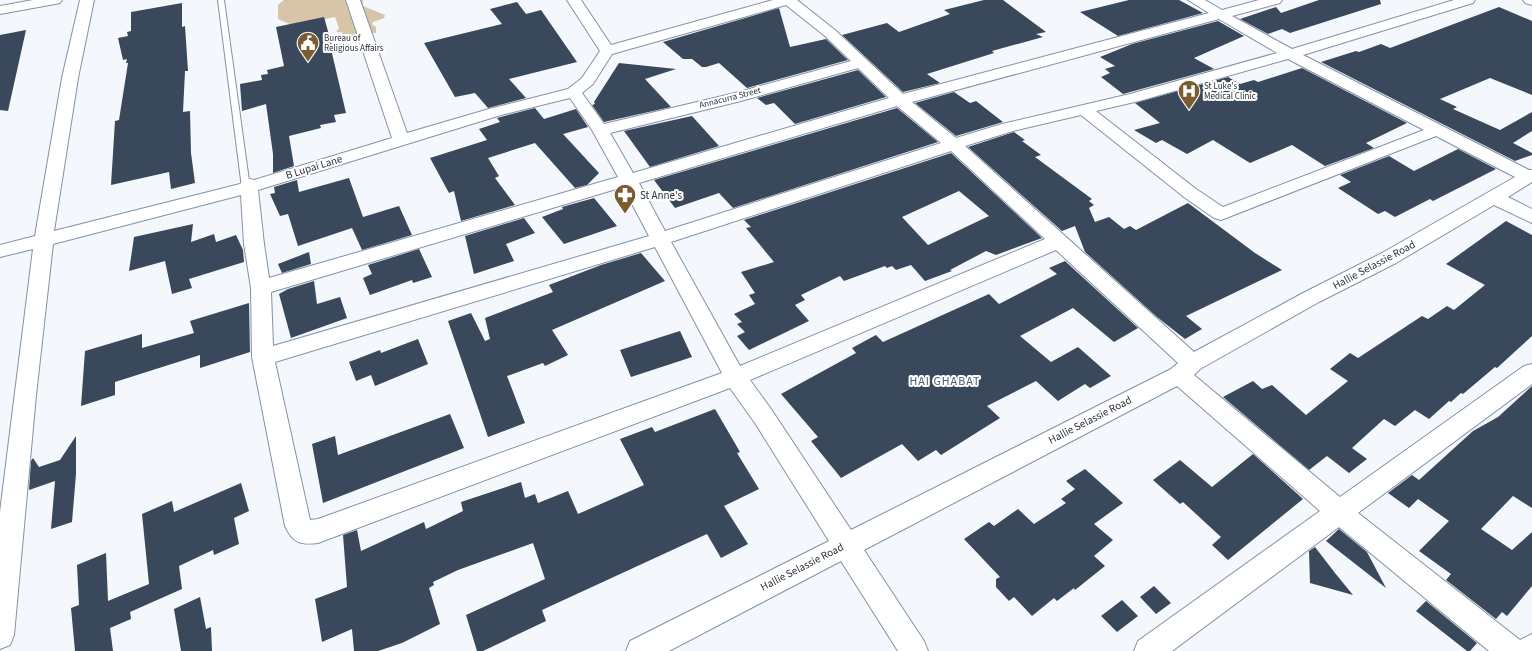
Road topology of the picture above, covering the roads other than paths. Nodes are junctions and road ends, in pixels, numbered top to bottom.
1 (55, 0) edge
2 (87, 0) edge
3 (221, 0) edge
4 (353, 0) edge
5 (574, 0) edge
6 (789, 0) edge
7 (1195, 0) edge
8 (1275, 0) edge
9 (1468, 0) edge
10 (0, 10) edge
11 (1221, 15) junction
12 (607, 51) junction
13 (1290, 54) junction
14 (860, 63) junction
15 (574, 92) junction
16 (900, 100) junction
17 (1083, 109) junction
18 (600, 130) junction
19 (1436, 131) junction
20 (401, 140) junction
21 (954, 145) junction
22 (1530, 176) edge
23 (629, 180) junction
24 (246, 188) junction
25 (1494, 197) junction
26 (1532, 217) edge
27 (660, 239) junction
28 (42, 240) junction
29 (1059, 241) junction
30 (0, 251) edge
31 (261, 288) junction
32 (263, 358) junction
33 (1186, 369) junction
34 (1532, 372) edge
35 (735, 376) junction
36 (1340, 513) junction
37 (846, 544) junction
38 (0, 635) edge
39 (1532, 648) edge
40 (640, 651) edge
41 (914, 651) edge
42 (1148, 651) edge
43 (1511, 651) edge
44 (1529, 651) edge

1 - 10 street
2 - 28 street
3 - 24 lane
4 - 20 street
5 - 12 street
6 - 12 street
6 - 14 street
7 - 11 street
8 - 11 street
9 - 13 street
11 - 13 street
11 - 16 street
12 - 15 street, B Lupai Lane
13 - 17 street
13 - 19 street
14 - 16 street
14 - 18 street, Annacurra Street
15 - 18 street
15 - 20 street, B Lupai Lane
16 - 21 street
16 - 23 street
17 - 19 street
17 - 21 street
18 - 23 street
19 - 22 street
20 - 24 street, B Lupai Lane
21 - 27 street
21 - 29 street
22 - 25 street, Hallie Selassie Road
23 - 27 street
23 - 31 street
24 - 28 street, B Lupai Lane
24 - 31 street
25 - 26 street
25 - 33 street, Hallie Selassie Road
27 - 32 street
27 - 35 street
28 - 30 street, B Lupai Lane
28 - 38 street
29 - 33 street
29 - 35 street
31 - 32 street
32 - 35 street
33 - 36 street
33 - 37 street, Hallie Selassie Road
34 - 36 street
35 - 37 street
36 - 42 street
36 - 43 street
37 - 40 street, Hallie Selassie Road
37 - 41 street
39 - 44 street

